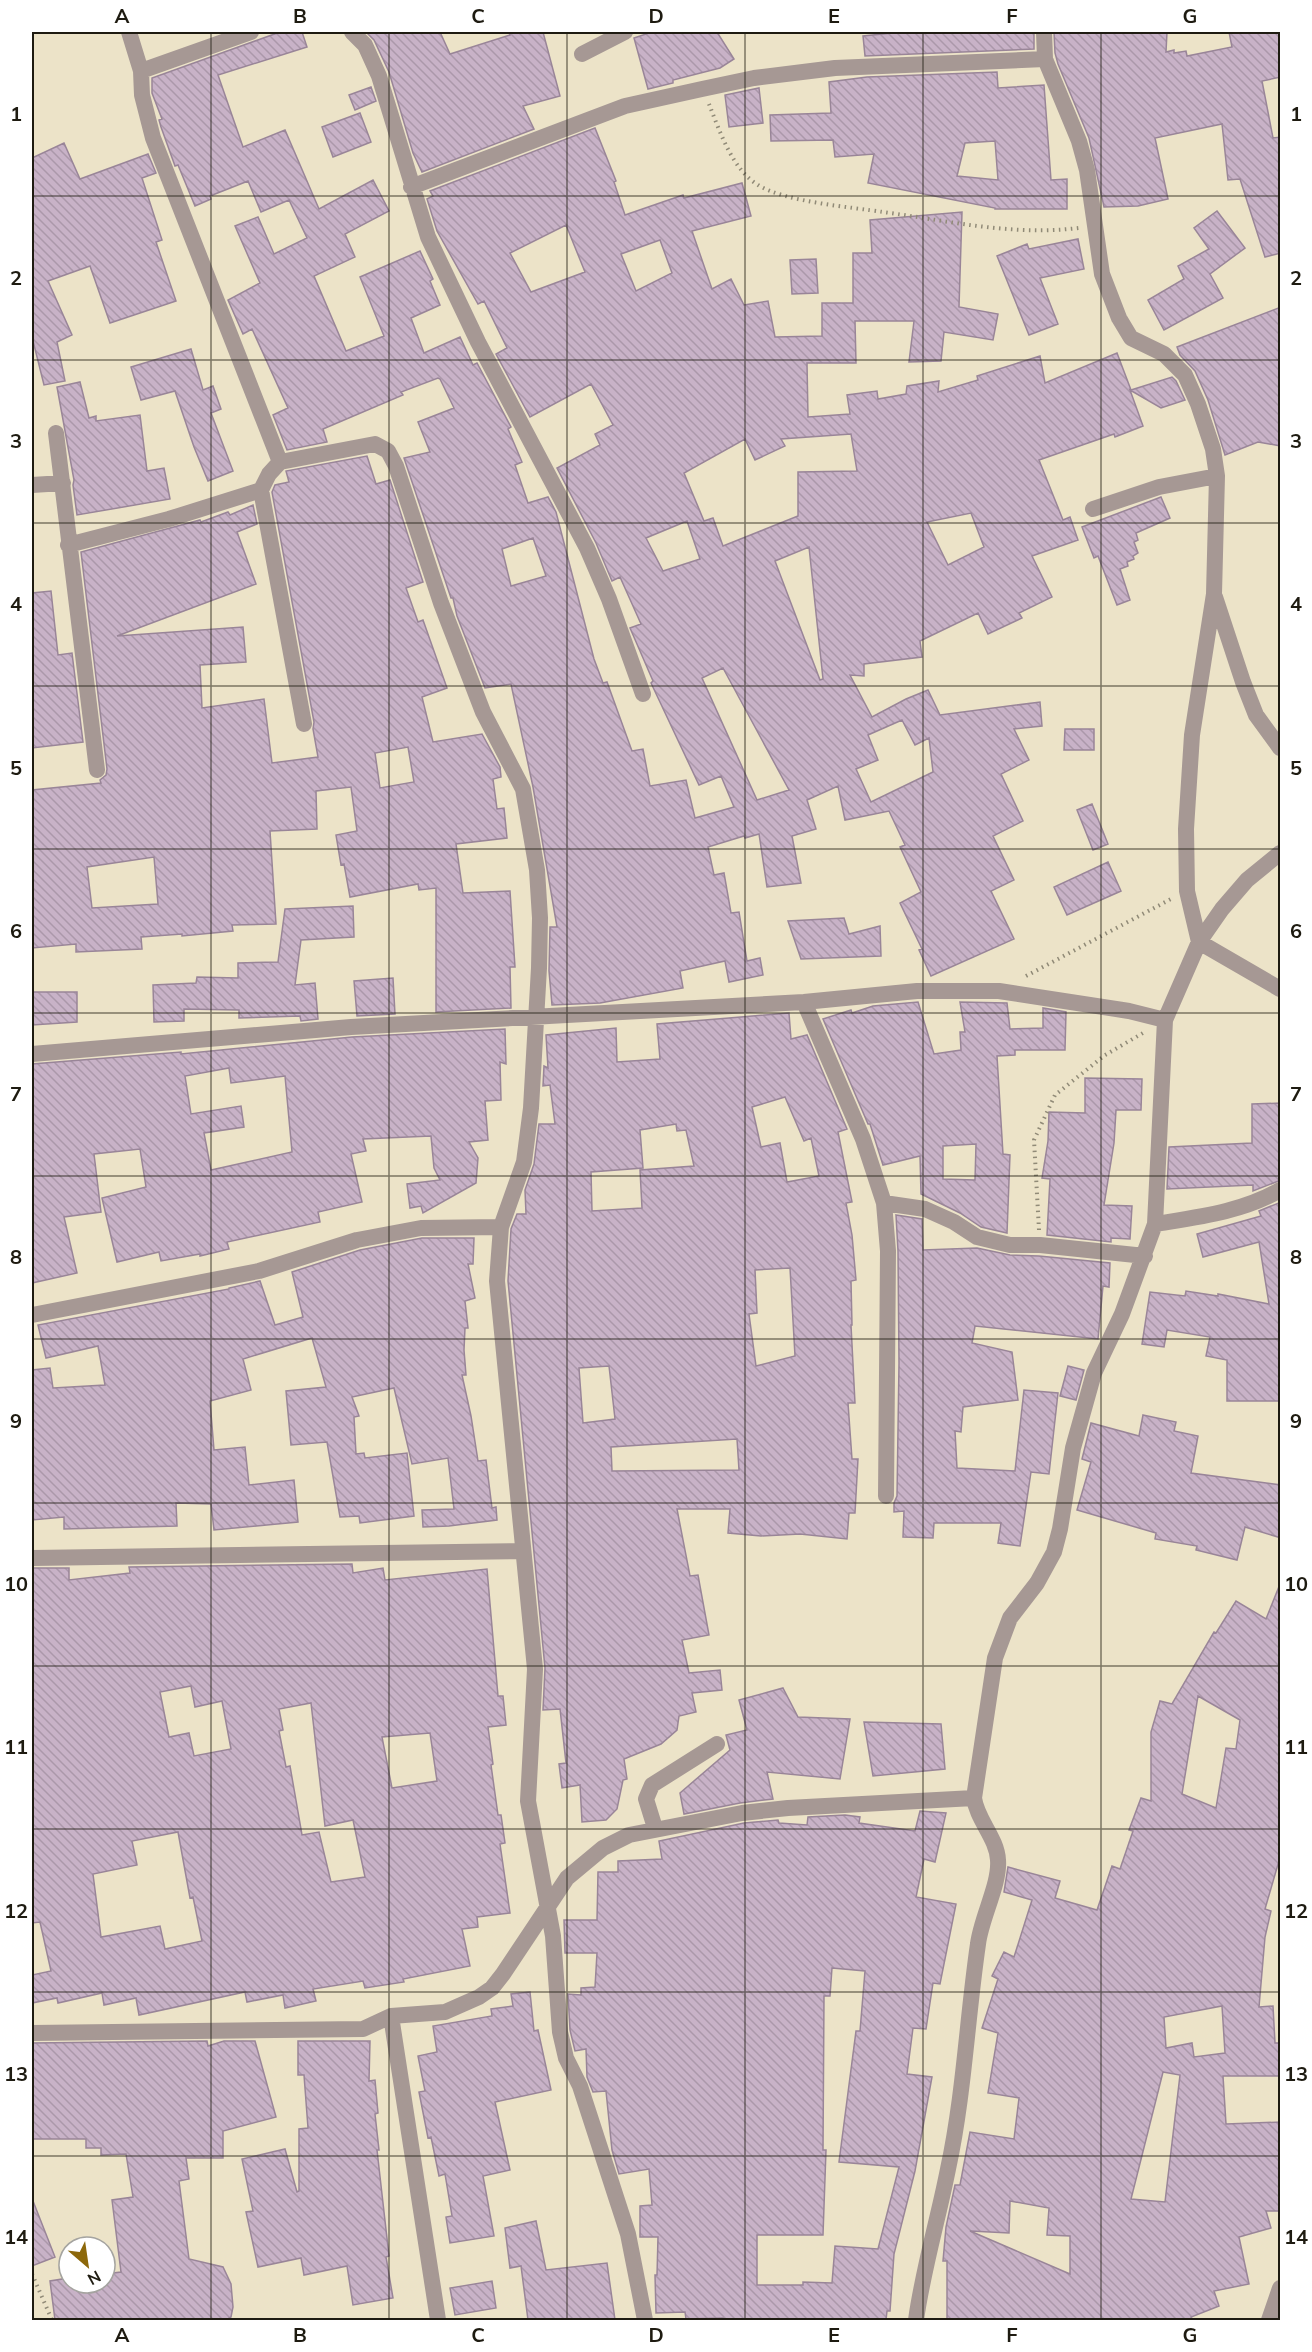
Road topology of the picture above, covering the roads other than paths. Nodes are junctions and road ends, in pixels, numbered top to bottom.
1 (129, 32) edge
2 (251, 32) edge
3 (352, 32) edge
4 (625, 32) edge
5 (1044, 32) edge
6 (582, 54) dead end
7 (1045, 59) junction
8 (141, 71) junction
9 (411, 187) junction
10 (56, 433) dead end
11 (280, 462) junction
12 (1217, 476) junction
13 (63, 483) junction
14 (32, 485) edge
15 (261, 490) junction
16 (1093, 508) dead end
17 (68, 544) junction
18 (1214, 594) junction
19 (643, 694) dead end
20 (304, 724) dead end
21 (1281, 747) edge
22 (97, 770) dead end
23 (1281, 853) edge
24 (1199, 942) junction
25 (1281, 989) edge
26 (804, 1002) junction
27 (538, 1017) junction
28 (1165, 1020) junction
29 (32, 1054) edge
30 (1281, 1190) edge
31 (884, 1203) junction
32 (1155, 1224) junction
33 (501, 1227) junction
34 (1145, 1256) junction
35 (32, 1315) edge
36 (886, 1496) dead end
37 (522, 1551) junction
38 (32, 1558) edge
39 (717, 1744) dead end
40 (974, 1798) junction
41 (655, 1828) junction
42 (548, 1908) junction
43 (392, 2016) junction
44 (32, 2034) edge
45 (1281, 2288) edge
46 (438, 2320) edge
47 (645, 2320) edge
48 (916, 2320) edge
49 (1269, 2320) edge

1 - 8 street
2 - 8 street
3 - 9 street
4 - 6 street
5 - 7 street
7 - 9 street
7 - 12 street
8 - 11 street
9 - 19 street
10 - 13 street
11 - 15 street
11 - 27 street
12 - 16 street
12 - 18 street
13 - 14 street
13 - 17 street
15 - 17 street
15 - 20 street
17 - 22 street
18 - 21 street
18 - 24 street
23 - 24 street
24 - 25 street
24 - 28 street
26 - 27 street
26 - 28 street
26 - 31 street
27 - 29 street
27 - 33 street
28 - 32 street
30 - 32 street
31 - 34 street
31 - 36 street
32 - 34 street
33 - 35 street
33 - 37 street
34 - 40 street
37 - 38 street
37 - 42 street
39 - 41 street
40 - 41 street
40 - 48 street
41 - 42 street
42 - 43 street
42 - 47 street
43 - 44 street
43 - 46 street
45 - 49 street

